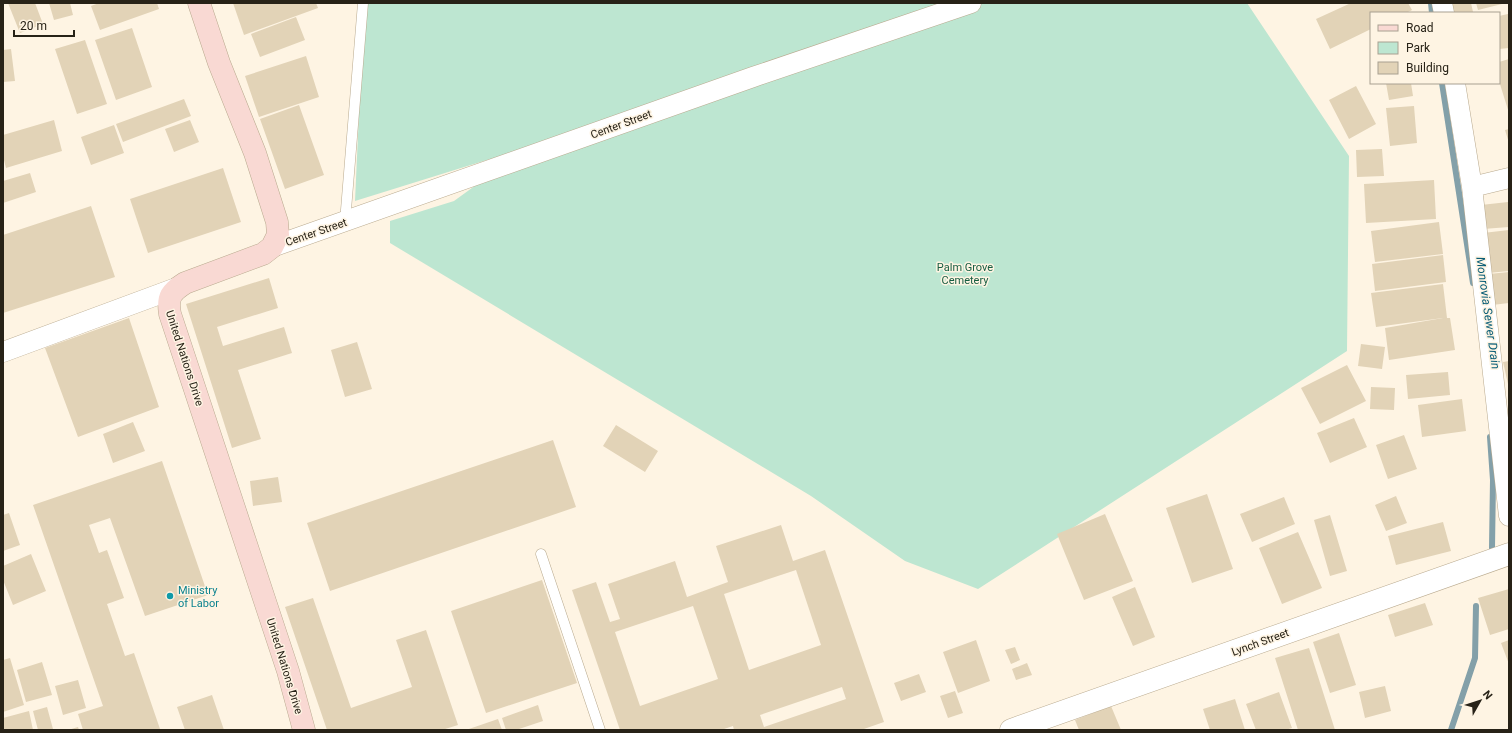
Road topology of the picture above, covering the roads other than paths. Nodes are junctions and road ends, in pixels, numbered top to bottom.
1 (199, 3) edge
2 (363, 3) edge
3 (971, 3) edge
4 (1455, 84) edge
5 (1509, 178) edge
6 (1472, 187) junction
7 (345, 222) junction
8 (272, 247) junction
9 (176, 288) junction
10 (3, 352) edge
11 (1509, 516) edge
12 (542, 554) dead end
13 (1509, 554) edge
14 (304, 730) edge
15 (600, 730) edge
16 (1011, 730) edge

1 - 8 main road
2 - 7 lane
3 - 7 street, Center Street
4 - 6 street
5 - 6 street
6 - 11 street
7 - 8 street, Center Street
8 - 9 main road
9 - 10 street
9 - 14 main road, United Nations Drive
12 - 15 lane
13 - 16 street, Lynch Street

